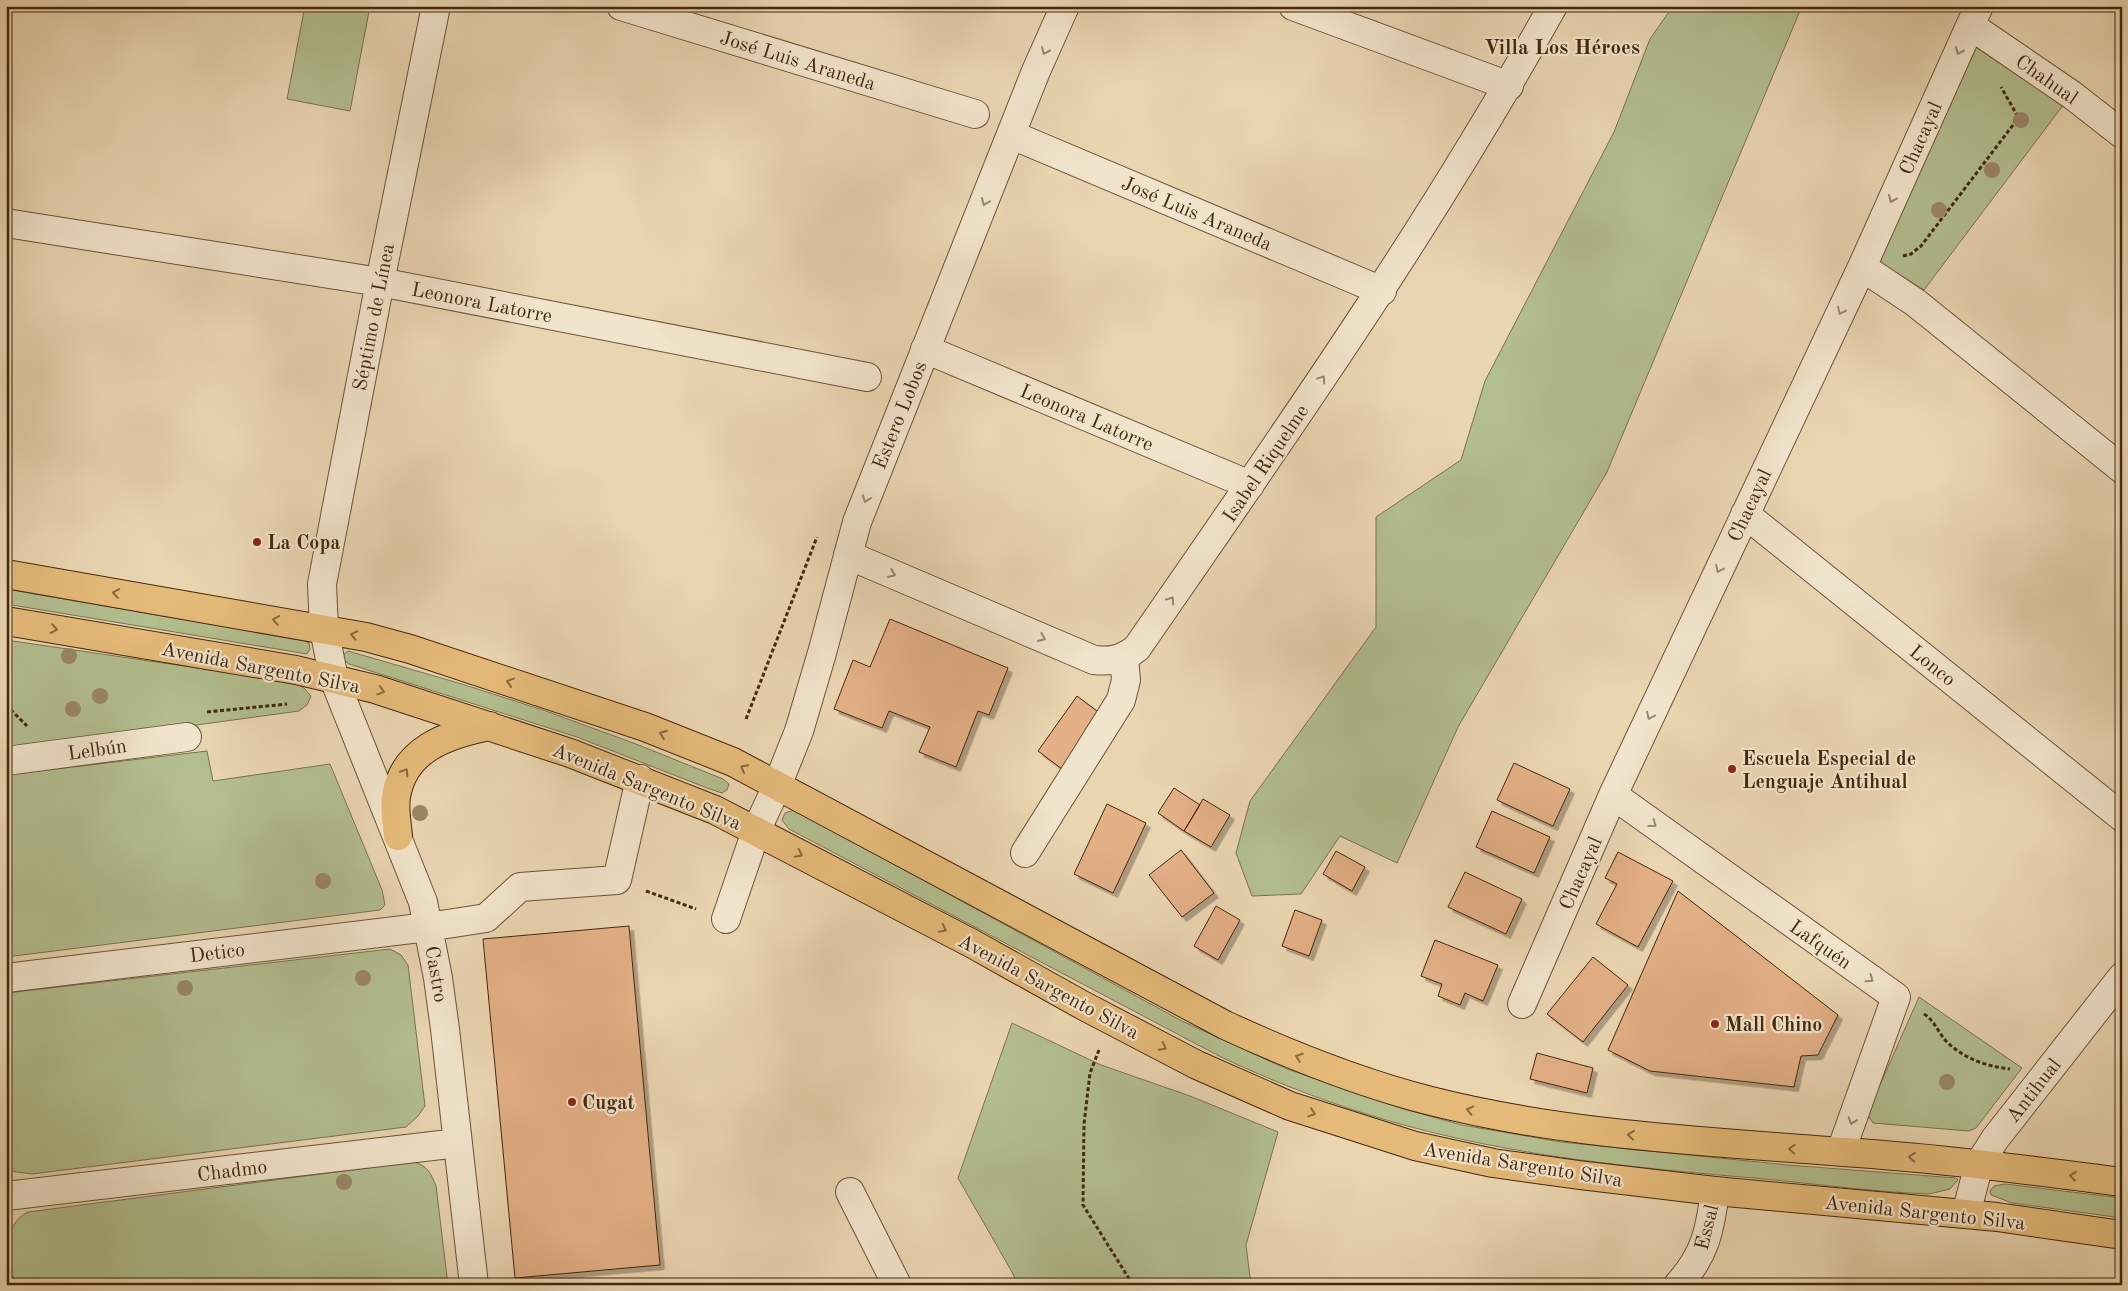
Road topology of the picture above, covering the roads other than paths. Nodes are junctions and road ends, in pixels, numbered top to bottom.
1 (436, 6) edge
2 (621, 6) edge
3 (1065, 6) edge
4 (1293, 6) edge
5 (1553, 6) edge
6 (1975, 16) edge
7 (1509, 86) junction
8 (975, 114) dead end
9 (2122, 134) edge
10 (1012, 135) junction
11 (6, 223) edge
12 (1862, 267) junction
13 (380, 282) junction
14 (1382, 290) junction
15 (925, 349) junction
16 (866, 377) dead end
17 (2122, 469) edge
18 (1250, 485) junction
19 (1745, 514) junction
20 (848, 555) junction
21 (6, 574) edge
22 (6, 621) edge
23 (324, 629) junction
24 (1124, 658) junction
25 (334, 679) junction
26 (491, 726) junction
27 (187, 737) dead end
28 (6, 761) edge
29 (640, 779) junction
30 (777, 786) junction
31 (1613, 795) junction
32 (2122, 816) edge
33 (756, 831) junction
34 (398, 836) junction
35 (1025, 853) dead end
36 (726, 919) road end
37 (428, 927) junction
38 (2122, 977) edge
39 (6, 978) edge
40 (1522, 1004) dead end
41 (458, 1143) junction
42 (1841, 1152) junction
43 (1979, 1164) junction
44 (2122, 1182) edge
45 (850, 1192) dead end
46 (1715, 1192) junction
47 (6, 1196) edge
48 (1966, 1214) junction
49 (2122, 1234) edge
50 (474, 1285) edge
51 (897, 1285) edge
52 (1678, 1285) edge

1 - 13 street, Séptimo de Línea
2 - 8 street, José Luis Araneda
3 -> 10 street, Estero Lobos
4 - 7 street
5 - 7 street, Isabel Riquelme
6 - 9 street, Chahual
6 -> 12 street, Chacayal
7 - 14 street, Isabel Riquelme
10 - 14 street, José Luis Araneda
10 -> 15 street, Estero Lobos
11 - 13 street, Leonora Latorre
12 - 17 street
12 -> 19 street, Chacayal
13 - 16 street, Leonora Latorre
13 - 23 street, Séptimo de Línea
18 -> 14 street, Isabel Riquelme
15 - 18 street, Leonora Latorre
15 -> 20 street, Estero Lobos
24 -> 18 street, Isabel Riquelme
19 -> 31 street, Chacayal
19 - 32 street, Lonco
20 -> 24 street
20 - 30 street, Estero Lobos
23 -> 21 main road
22 -> 25 main road, Avenida Sargento Silva
23 - 25 street, Séptimo de Línea
30 -> 23 main road
24 - 35 street
25 -> 26 main road, Avenida Sargento Silva
25 - 34 street, Castro
26 - 29 main road, Avenida Sargento Silva
34 -> 26 main road
27 - 28 street, Lelbún
29 - 33 main road, Avenida Sargento Silva
29 - 37 street, Detico
30 - 33 street, Estero Lobos
42 -> 30 main road
31 - 40 street, Chacayal
31 -> 42 street, Lafquén
33 - 36 street, Estero Lobos
33 -> 46 main road, Avenida Sargento Silva
34 - 37 street, Castro
37 - 39 street, Detico
37 - 41 street, Castro
38 - 43 street, Antihual
41 - 47 street, Chadmo
41 - 50 street, Castro
43 -> 42 main road
44 -> 43 main road
43 - 48 street, Antihual
45 - 51 street
46 - 48 main road, Avenida Sargento Silva
46 - 52 street, Essal
48 - 49 main road, Avenida Sargento Silva

